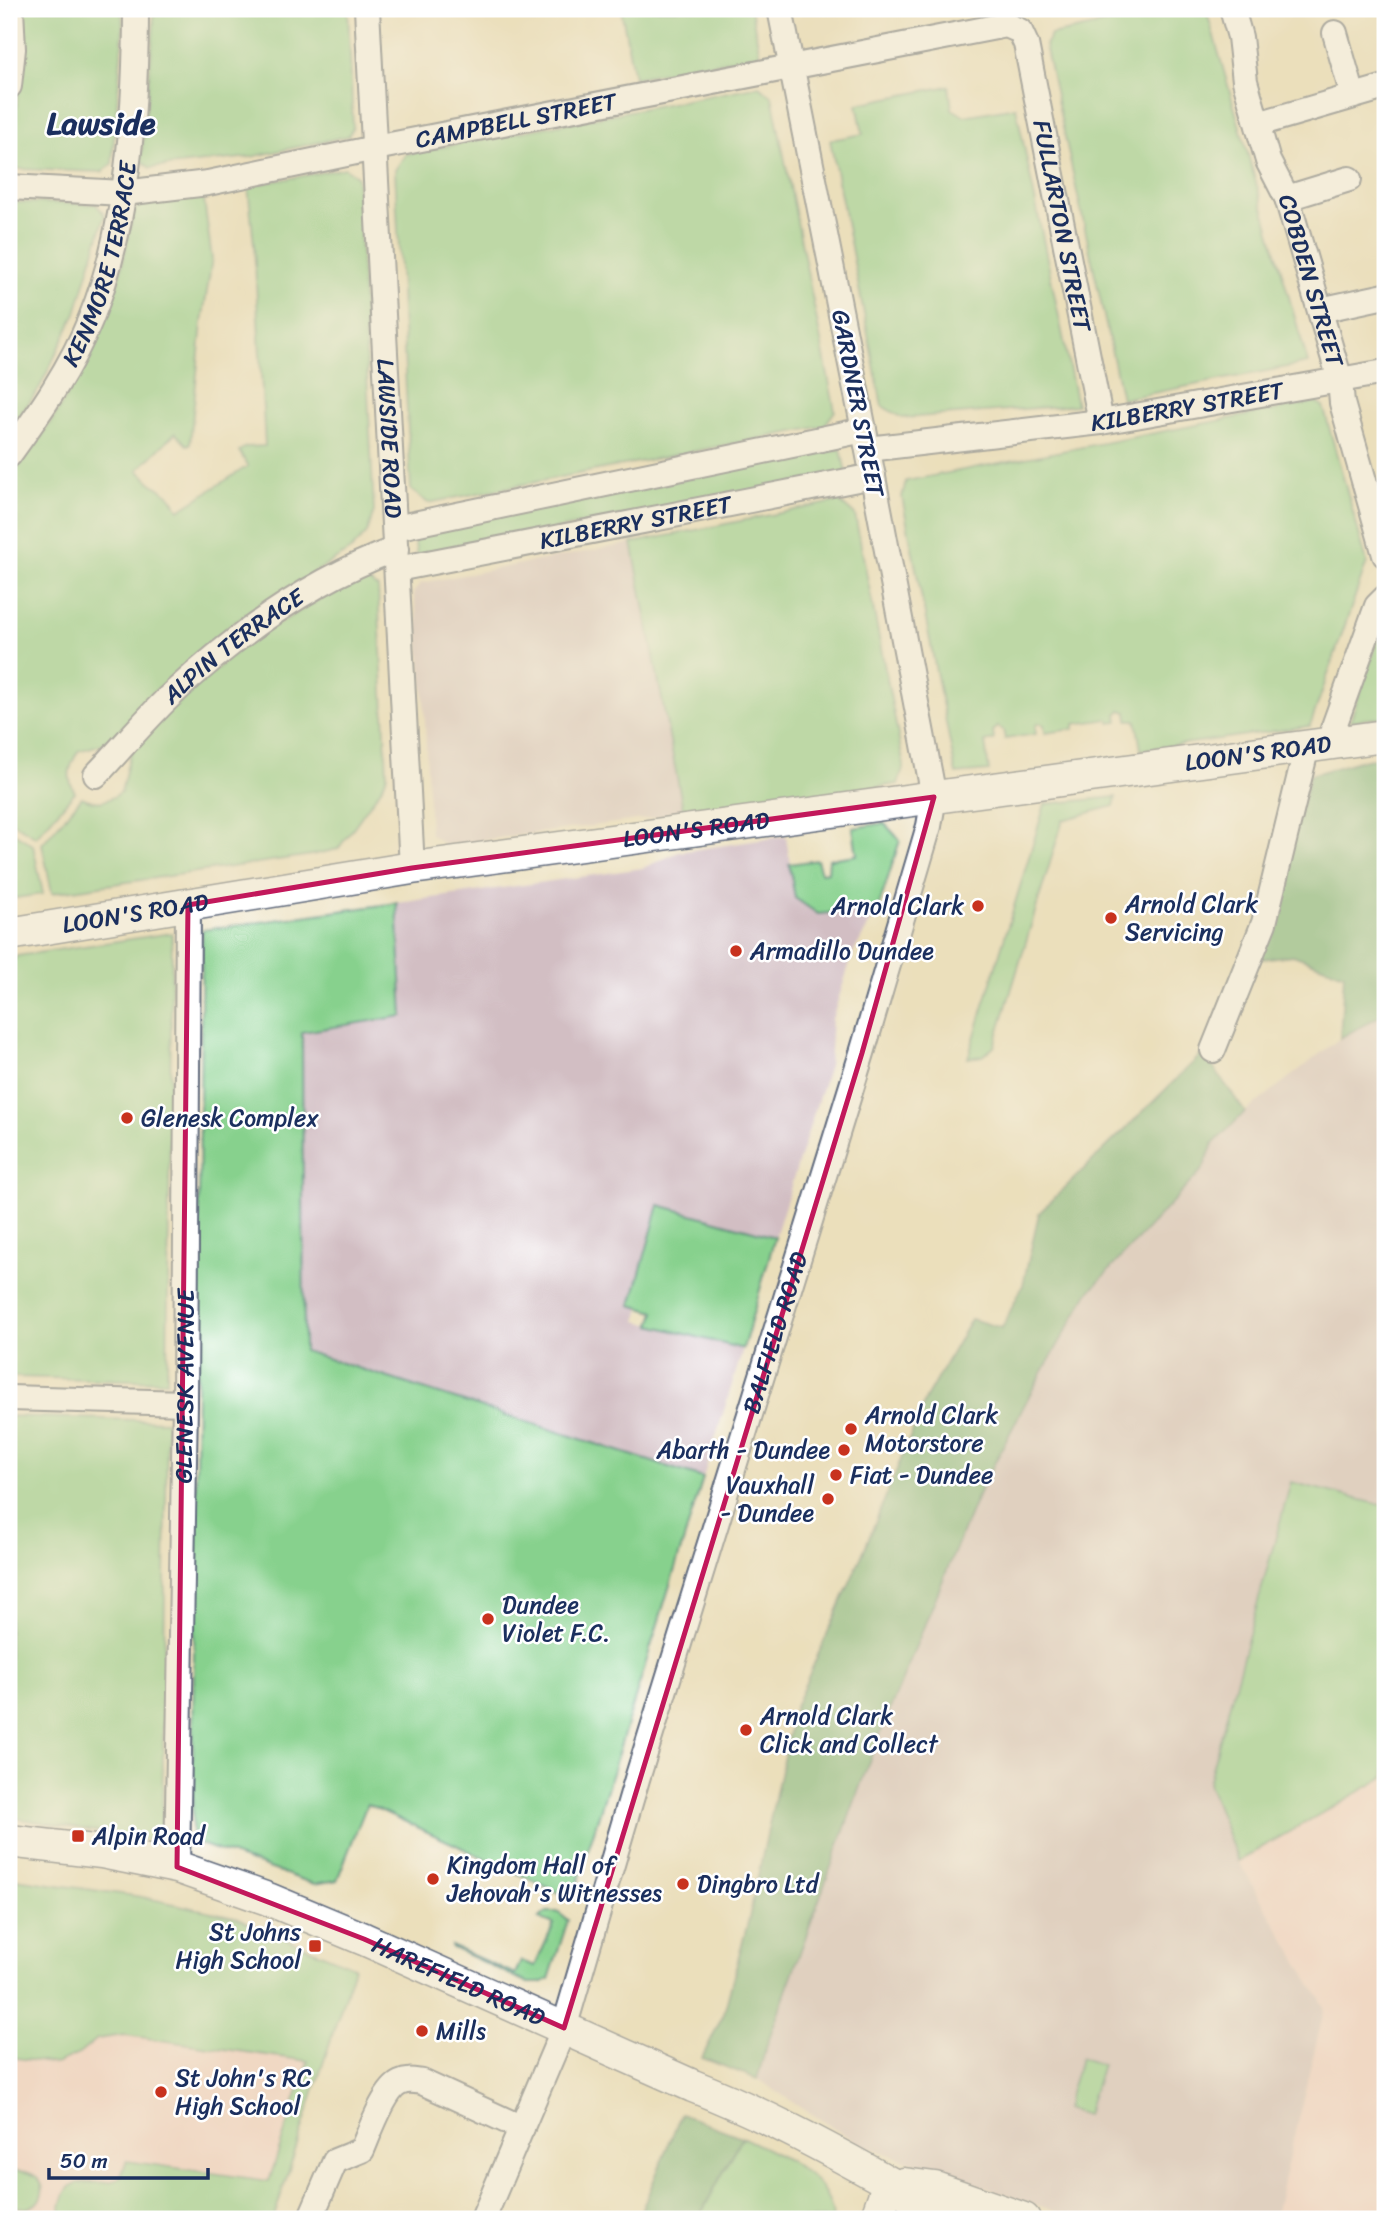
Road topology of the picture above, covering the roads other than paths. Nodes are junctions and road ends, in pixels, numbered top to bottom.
1 (11, 9) edge
2 (136, 9) edge
3 (367, 9) edge
4 (780, 9) edge
5 (1232, 9) edge
6 (1020, 31) joint
7 (1335, 33) dead end
8 (791, 66) junction
9 (9, 86) edge
10 (1385, 87) edge
11 (1353, 96) junction
12 (1258, 124) junction
13 (375, 148) junction
14 (1349, 179) dead end
15 (9, 187) edge
16 (124, 193) junction
17 (1287, 198) junction
18 (1385, 296) edge
19 (1320, 310) junction
20 (1385, 372) edge
21 (1340, 380) junction
22 (1101, 422) junction
23 (866, 440) junction
24 (9, 455) edge
25 (873, 476) junction
26 (396, 549) junction
27 (1385, 555) edge
28 (1385, 598) edge
29 (1385, 736) edge
30 (1321, 744) junction
31 (96, 775) dead end
32 (934, 797) junction
33 (412, 868) junction
34 (188, 905) junction
35 (9, 934) edge
36 (1213, 1050) dead end
37 (9, 1398) edge
38 (185, 1403) junction
39 (9, 1841) edge
40 (177, 1867) junction
41 (564, 2028) junction
42 (522, 2128) junction
43 (889, 2183) junction
44 (310, 2219) edge
45 (483, 2219) edge
46 (876, 2219) edge
47 (954, 2219) edge
48 (1024, 2219) edge

1 - 9 street
2 - 16 street, KENMORE TERRACE
3 - 13 street, LAWSIDE ROAD
4 - 8 street, GARDNER STREET
5 - 12 street, COBDEN STREET
6 - 8 street, CAMPBELL STREET
6 - 22 street, FULLARTON STREET
7 - 11 street
8 - 13 street, CAMPBELL STREET
8 - 23 street, GARDNER STREET
10 - 11 street
11 - 12 street
12 - 17 street, COBDEN STREET
13 - 16 street, CAMPBELL STREET
13 - 26 street, LAWSIDE ROAD
14 - 17 street
15 - 16 street, CAMPBELL STREET
16 - 24 street, KENMORE TERRACE
17 - 19 street, COBDEN STREET
18 - 19 street
19 - 21 street, COBDEN STREET
20 - 21 street, KILBERRY STREET
21 - 22 street, KILBERRY STREET
21 - 27 street, COBDEN STREET
22 - 23 street, KILBERRY STREET
23 - 25 street, GARDNER STREET
23 - 26 street, KILBERRY STREET
25 - 26 street, KILBERRY STREET
25 - 32 street, GARDNER STREET
26 - 31 street, ALPIN TERRACE
26 - 33 street, LAWSIDE ROAD
28 - 30 street
29 - 30 street, LOON'S ROAD
30 - 32 street, LOON'S ROAD
30 - 36 street
32 - 33 street, LOON'S ROAD
32 - 41 street, BALFIELD ROAD
33 - 34 street, LOON'S ROAD
34 - 35 street, LOON'S ROAD
34 - 38 street, GLENESK AVENUE
37 - 38 street
38 - 40 street, GLENESK AVENUE
39 - 40 street, HAREFIELD ROAD
40 - 41 street, HAREFIELD ROAD
41 - 42 street, BALFIELD ROAD
41 - 43 street, HAREFIELD ROAD
42 - 44 street
42 - 45 street, BALFIELD ROAD
43 - 46 street
43 - 47 street, HAREFIELD ROAD
43 - 48 street, HAREFIELD ROAD

